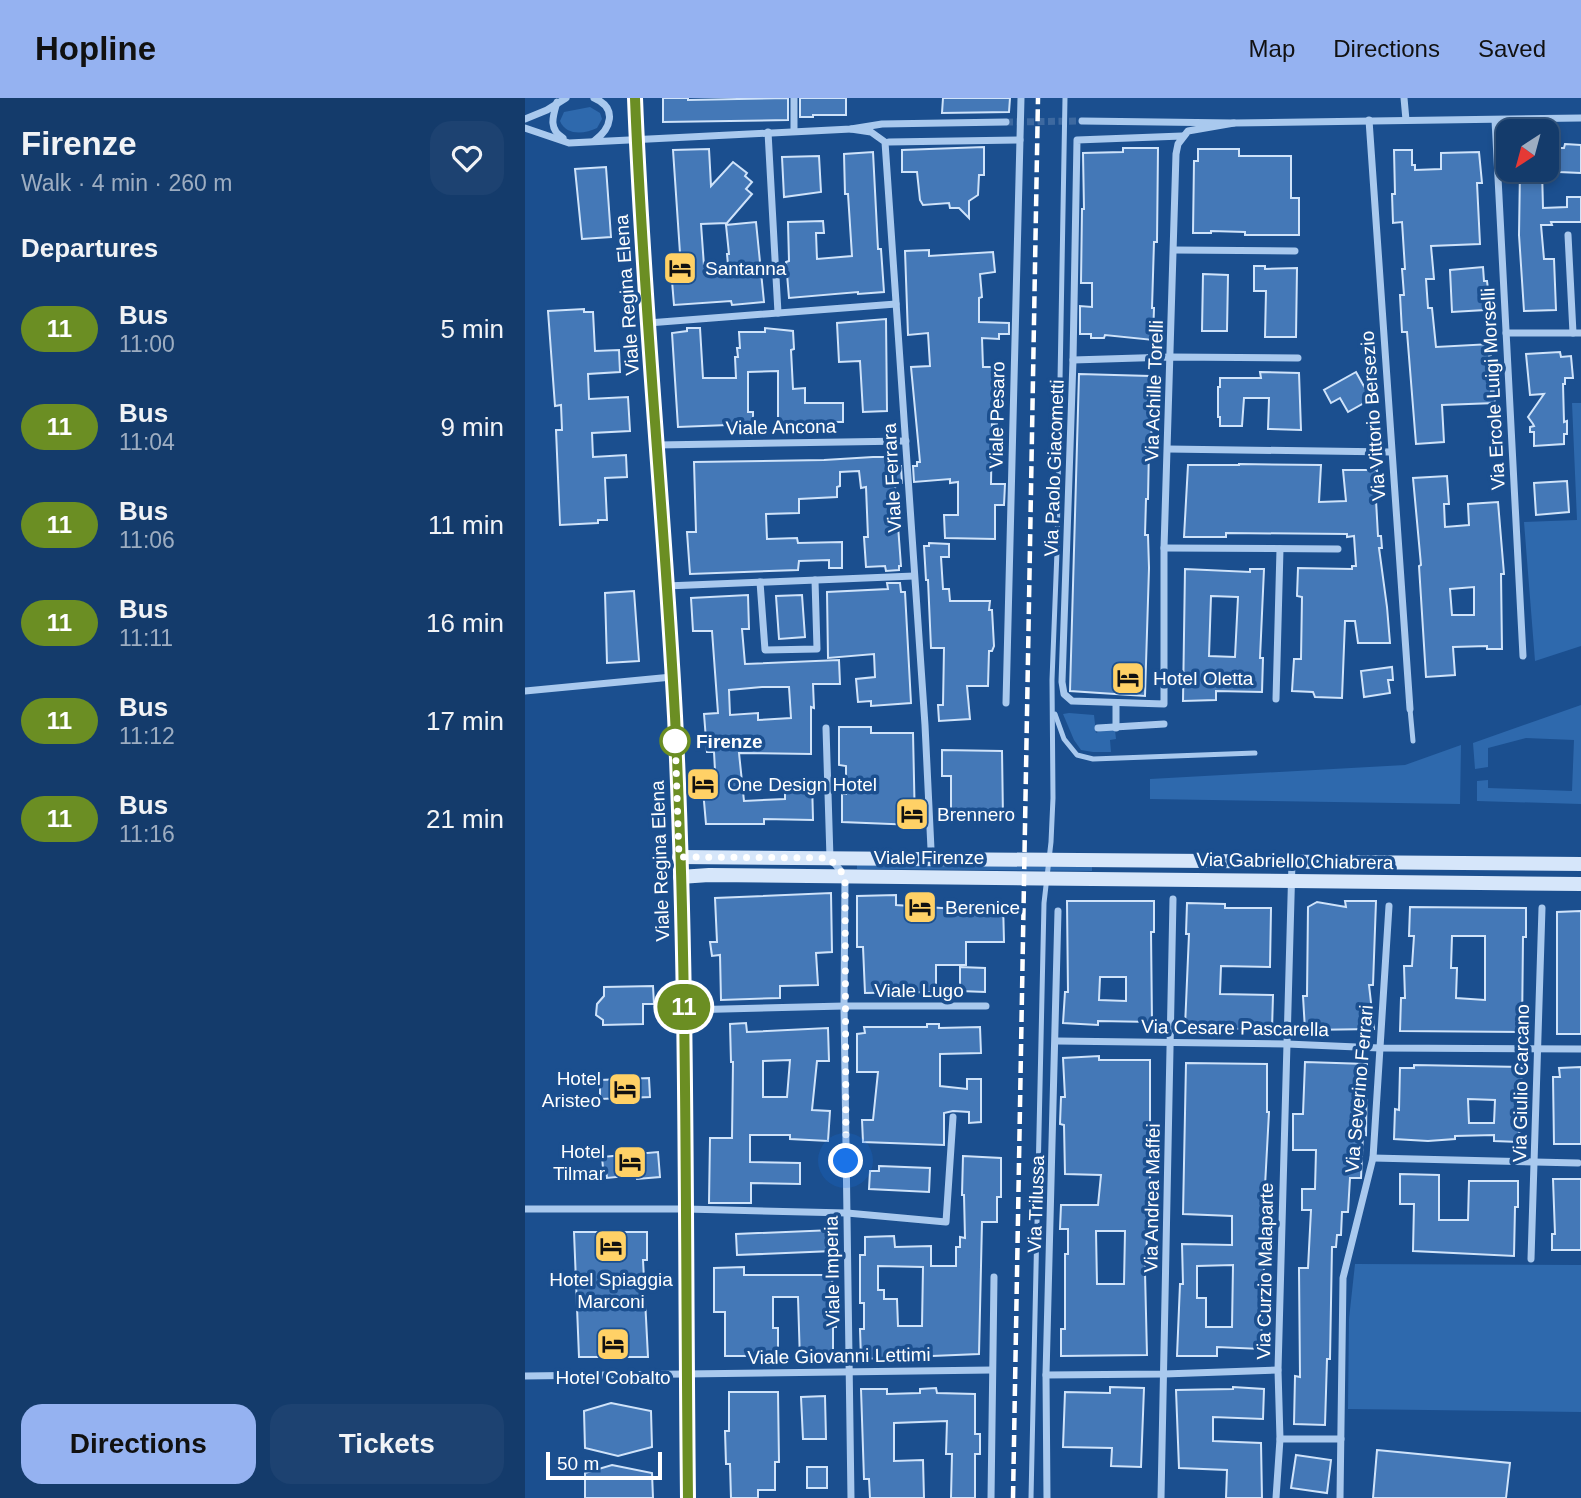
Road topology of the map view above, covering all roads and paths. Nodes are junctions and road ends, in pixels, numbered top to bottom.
1 (566, 98) edge
2 (594, 98) edge
3 (635, 98) edge
4 (794, 98) edge
5 (1021, 98) edge
6 (1065, 98) edge
7 (1404, 98) edge
8 (557, 102) junction
9 (1021, 118) junction
10 (1581, 118) edge
11 (525, 119) edge
12 (885, 120) dead end
13 (1406, 120) junction
14 (1495, 120) junction
15 (1082, 121) tunnel mouth
16 (1369, 121) junction
17 (1006, 122) tunnel mouth
18 (1234, 123) junction
19 (525, 128) edge
20 (851, 129) junction
21 (794, 131) junction
22 (768, 132) junction
23 (1182, 136) junction
24 (637, 139) junction
25 (1020, 140) junction
26 (593, 142) junction
27 (888, 142) dead end
28 (571, 143) junction
29 (1568, 235) dead end
30 (1174, 250) junction
31 (1295, 251) dead end
32 (896, 304) junction
33 (778, 313) junction
34 (648, 323) junction
35 (1506, 333) junction
36 (1577, 333) edge
37 (1171, 357) junction
38 (1298, 358) dead end
39 (1073, 360) junction
40 (906, 441) junction
41 (657, 444) junction
42 (1168, 449) junction
43 (1391, 452) junction
44 (1164, 548) junction
45 (1280, 549) junction
46 (1338, 549) dead end
47 (913, 576) junction
48 (815, 580) junction
49 (760, 582) junction
50 (666, 586) junction
51 (1523, 656) dead end
52 (672, 677) junction
53 (525, 691) edge
54 (1276, 699) dead end
55 (1006, 702) dead end
56 (1116, 704) junction
57 (1164, 704) joint
58 (1053, 708) junction
59 (1410, 709) joint
60 (1164, 724) dead end
61 (826, 728) dead end
62 (1098, 728) dead end
63 (1117, 728) junction
64 (1413, 741) dead end
65 (1255, 753) dead end
66 (931, 849) dead end
67 (679, 857) junction
68 (829, 858) junction
69 (1009, 859) joint
70 (1293, 862) junction
71 (1581, 864) edge
72 (845, 876) junction
73 (680, 877) junction
74 (1009, 877) joint
75 (1292, 880) junction
76 (1581, 884) edge
77 (1174, 899) dead end
78 (1389, 906) dead end
79 (1542, 908) dead end
80 (1058, 911) dead end
81 (844, 1006) junction
82 (986, 1006) dead end
83 (684, 1010) junction
84 (1057, 1041) junction
85 (1171, 1042) junction
86 (1287, 1044) junction
87 (1380, 1048) junction
88 (1536, 1048) junction
89 (1581, 1049) edge
90 (953, 1117) dead end
91 (1373, 1158) junction
92 (1536, 1161) junction
93 (1578, 1163) dead end
94 (525, 1209) edge
95 (686, 1209) junction
96 (847, 1213) junction
97 (1531, 1259) dead end
98 (994, 1277) dead end
99 (992, 1370) junction
100 (1278, 1370) junction
101 (849, 1371) junction
102 (1164, 1374) junction
103 (687, 1375) junction
104 (1046, 1375) junction
105 (525, 1376) edge
106 (1280, 1439) junction
107 (1341, 1439) junction
108 (688, 1498) edge
109 (851, 1498) edge
110 (991, 1498) edge
111 (1031, 1498) edge
112 (1047, 1498) edge
113 (1161, 1498) edge
114 (1276, 1498) edge
115 (1340, 1498) edge

1 - 8 street
2 - 26 street
3 - 24 street, Viale Regina Elena
4 - 21 street
5 - 9 street, Viale Pesaro
6 - 58 lane
7 - 13 street
8 - 11 street
8 - 28 street
9 - 12 street
9 - 25 street, Viale Pesaro
10 - 14 street
13 - 14 street
13 - 16 street
14 - 35 street, Via Ercole Luigi Morselli
15 - 18 street
16 - 18 street
16 - 43 street, Via Vittorio Bersezio
17 - 20 street
18 - 23 street
19 - 28 street
20 - 21 street
20 - 32 street, Viale Ferrara
21 - 22 street
22 - 24 street
22 - 33 street
23 - 30 street, Via Achille Torelli
23 - 39 street, Via Paolo Giacometti
24 - 26 street
24 - 34 street, Viale Regina Elena
25 - 27 street
25 - 55 street, Viale Pesaro
26 - 28 street
29 - 36 street
30 - 31 street
30 - 37 street, Via Achille Torelli
32 - 33 street
32 - 40 street, Viale Ferrara
33 - 34 street
34 - 41 street, Viale Regina Elena
35 - 36 street
35 - 51 street, Via Ercole Luigi Morselli
37 - 38 street
37 - 39 street
37 - 42 street, Via Achille Torelli
39 - 56 street, Via Paolo Giacometti
40 - 41 street, Viale Ancona
40 - 47 street, Viale Ferrara
41 - 50 street, Viale Regina Elena
42 - 43 street
42 - 44 street, Via Achille Torelli
43 - 59 street, Via Vittorio Bersezio
44 - 45 street
44 - 57 street, Via Achille Torelli
45 - 46 street
45 - 54 street
47 - 48 street
47 - 66 street, Viale Ferrara
48 - 49 street
48 - 49 street
49 - 50 street
50 - 52 street, Viale Regina Elena
52 - 53 street
52 - 67 street, Viale Regina Elena
56 - 57 street, Via Paolo Giacometti
56 - 63 street
58 - 65 lane
58 - 111 lane
59 - 64 lane
60 - 63 street
61 - 68 street
62 - 63 street
67 - 68 street, Viale Firenze
67 - 73 street, Viale Regina Elena
68 - 69 street, Viale Firenze
68 - 72 street
69 - 70 street, Via Gabriello Chiabrera
70 - 71 street, Via Gabriello Chiabrera
70 - 75 street, Via Curzio Malaparte
72 - 73 street, Viale Firenze
72 - 74 street, Viale Firenze
72 - 81 street, Viale Imperia
73 - 83 street, Viale Regina Elena
74 - 75 street, Via Gabriello Chiabrera
75 - 76 street, Via Gabriello Chiabrera
75 - 86 street, Via Curzio Malaparte
77 - 85 street, Via Andrea Maffei
78 - 87 street, Via Severino Ferrari
79 - 88 street, Via Giulio Carcano
80 - 84 street, Via Trilussa
81 - 82 street, Viale Lugo
81 - 83 street, Viale Lugo
81 - 96 street, Viale Imperia
83 - 95 street, Viale Regina Elena
84 - 85 street, Via Cesare Pascarella
84 - 104 street, Via Trilussa
85 - 86 street, Via Cesare Pascarella
85 - 102 street, Via Andrea Maffei
86 - 87 street, Via Cesare Pascarella
86 - 100 street, Via Curzio Malaparte
87 - 88 street, Via Cesare Pascarella
87 - 91 street, Via Severino Ferrari
88 - 89 street, Via Cesare Pascarella
88 - 92 street, Via Giulio Carcano
90 - 96 street
91 - 92 street
91 - 107 street, Via Severino Ferrari
92 - 93 street
92 - 97 street, Via Giulio Carcano
94 - 95 street
95 - 96 street
95 - 103 street, Viale Regina Elena
96 - 101 street, Viale Imperia
98 - 99 street
99 - 101 street, Viale Giovanni Lettimi
99 - 110 street
100 - 102 street
100 - 106 street, Via Curzio Malaparte
101 - 103 street, Viale Giovanni Lettimi
101 - 109 street, Viale Imperia
102 - 104 street
102 - 113 street, Via Andrea Maffei
103 - 105 street, Viale Giovanni Lettimi
103 - 108 street, Viale Regina Elena
104 - 112 street, Via Trilussa
106 - 107 street
106 - 114 street, Via Curzio Malaparte
107 - 115 street, Via Severino Ferrari

